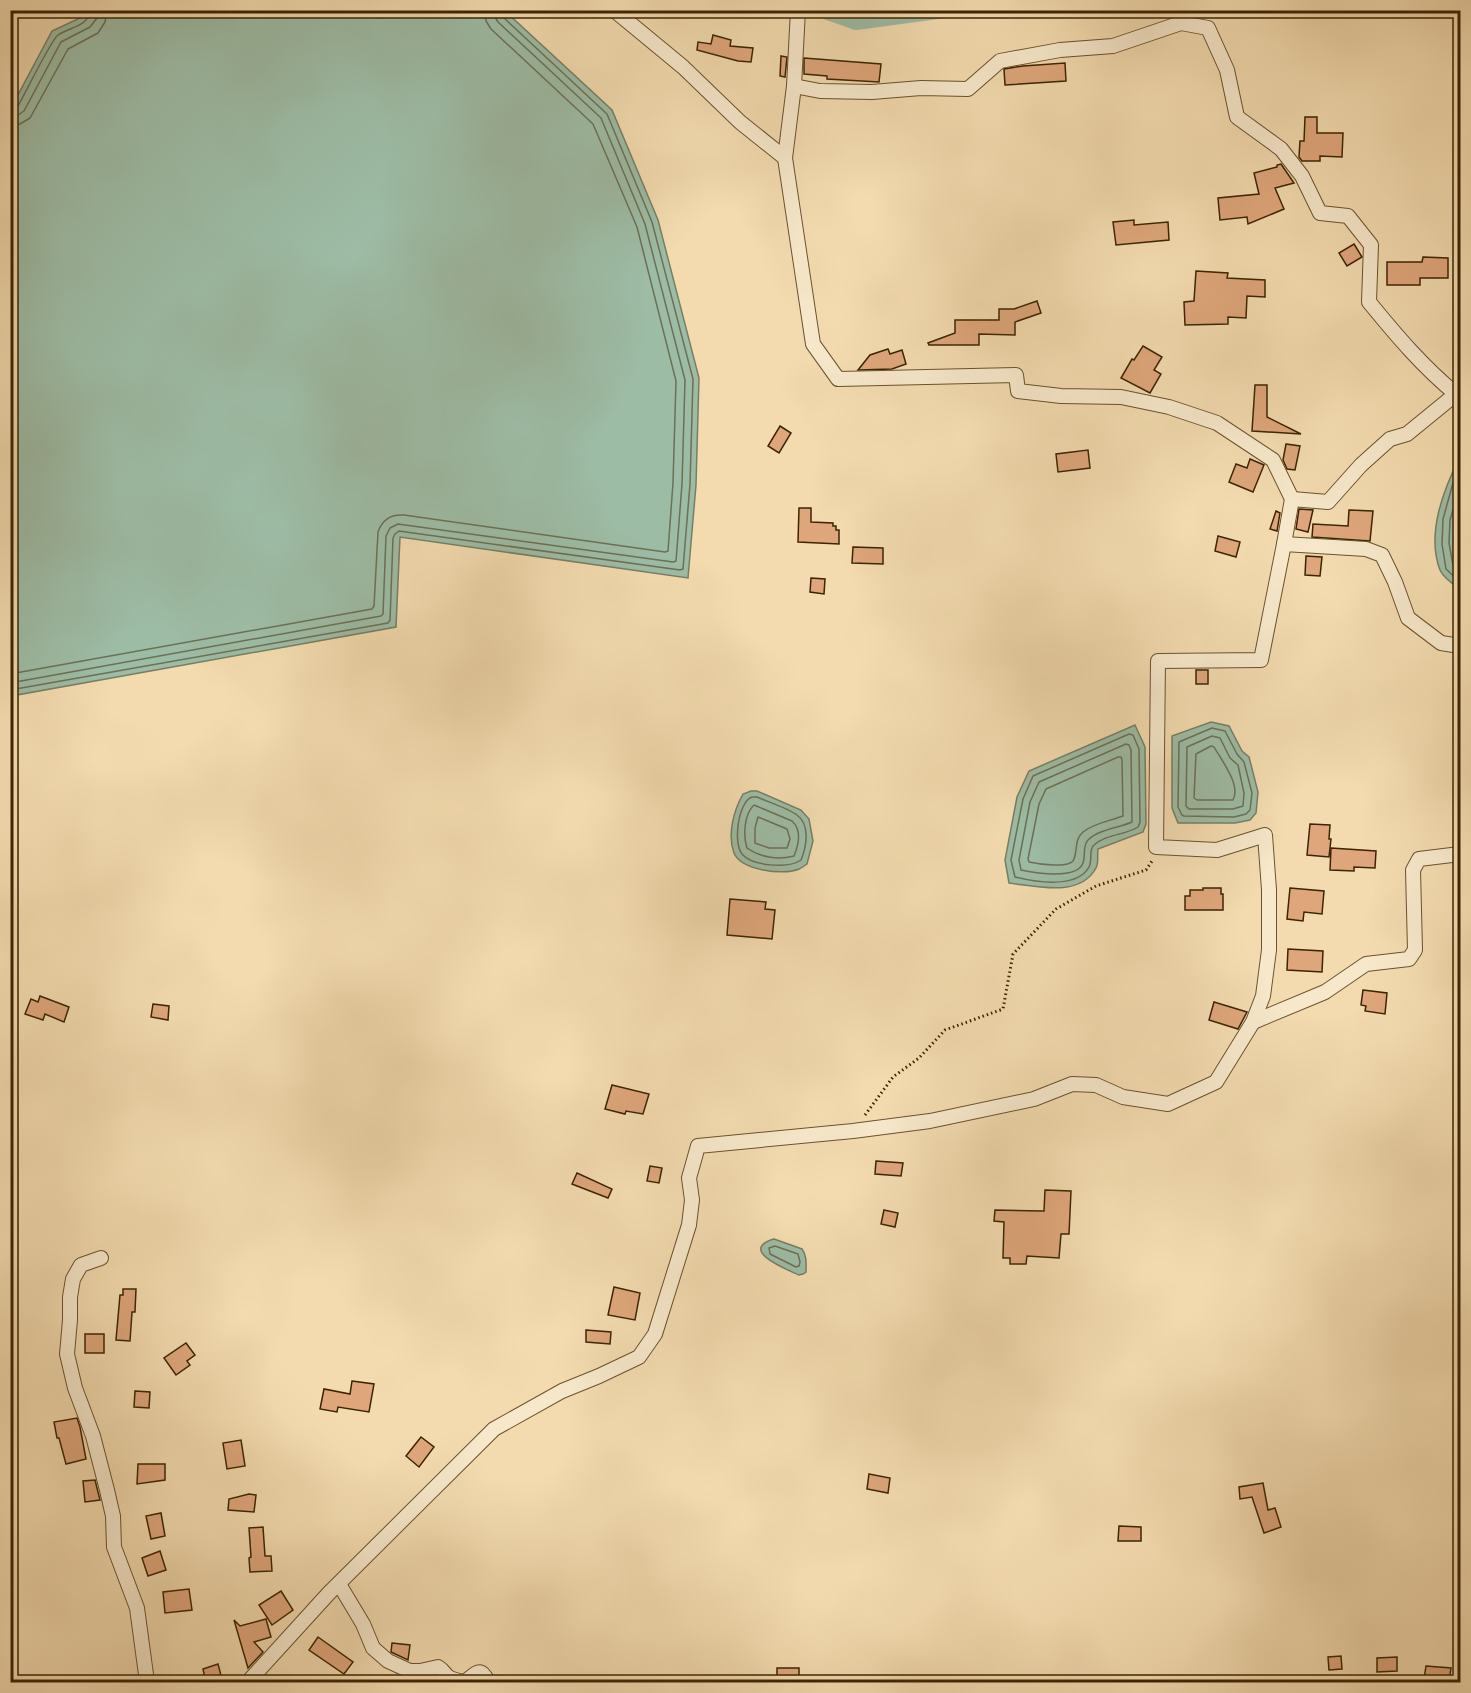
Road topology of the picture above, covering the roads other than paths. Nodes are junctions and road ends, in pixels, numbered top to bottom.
1 (614, 10) edge
2 (798, 10) edge
3 (794, 86) junction
4 (785, 158) junction
5 (1458, 394) edge
6 (1292, 499) junction
7 (1284, 544) junction
8 (1461, 646) edge
9 (1461, 855) edge
10 (1253, 1022) junction
11 (101, 1258) dead end
12 (339, 1584) junction
13 (147, 1683) edge
14 (248, 1683) edge
15 (488, 1683) edge

1 - 4 street
2 - 3 street
3 - 4 street
3 - 5 street
4 - 6 street
5 - 6 street
6 - 7 street
7 - 8 street
7 - 10 street
9 - 10 street
10 - 12 street
11 - 13 street
12 - 14 street
12 - 15 street

